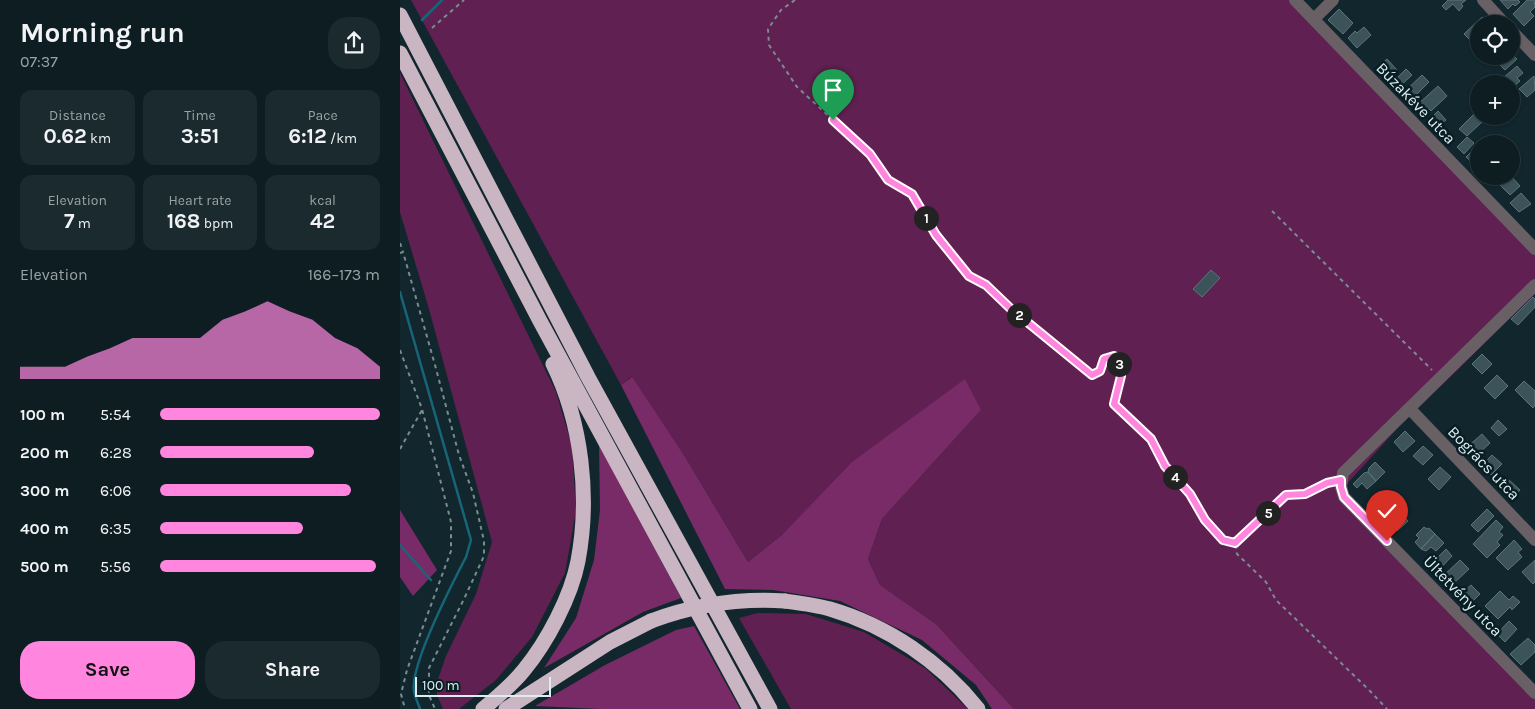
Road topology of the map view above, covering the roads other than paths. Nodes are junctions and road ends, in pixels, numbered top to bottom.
1 (1295, 0) edge
2 (1333, 0) edge
3 (1483, 0) edge
4 (1497, 15) edge
5 (400, 16) edge
6 (1314, 19) junction
7 (1520, 39) edge
8 (400, 53) edge
9 (1535, 55) edge
10 (1535, 249) edge
11 (511, 267) junction
12 (1535, 285) edge
13 (1410, 409) junction
14 (1535, 540) edge
15 (1535, 693) edge
16 (508, 707) edge
17 (483, 709) edge
18 (750, 709) edge
19 (770, 709) edge
20 (978, 709) edge

1 - 6 street, Búzakéve utca
2 - 6 street
3 - 4 street
5 - 19 highway
6 - 10 street, Búzakéve utca
7 - 9 street
8 - 11 highway
11 - 17 highway
11 - 18 highway
12 - 13 street
13 - 14 street, Bogrács utca
13 - 15 street, Ültetvény utca
16 - 20 highway, bridge

